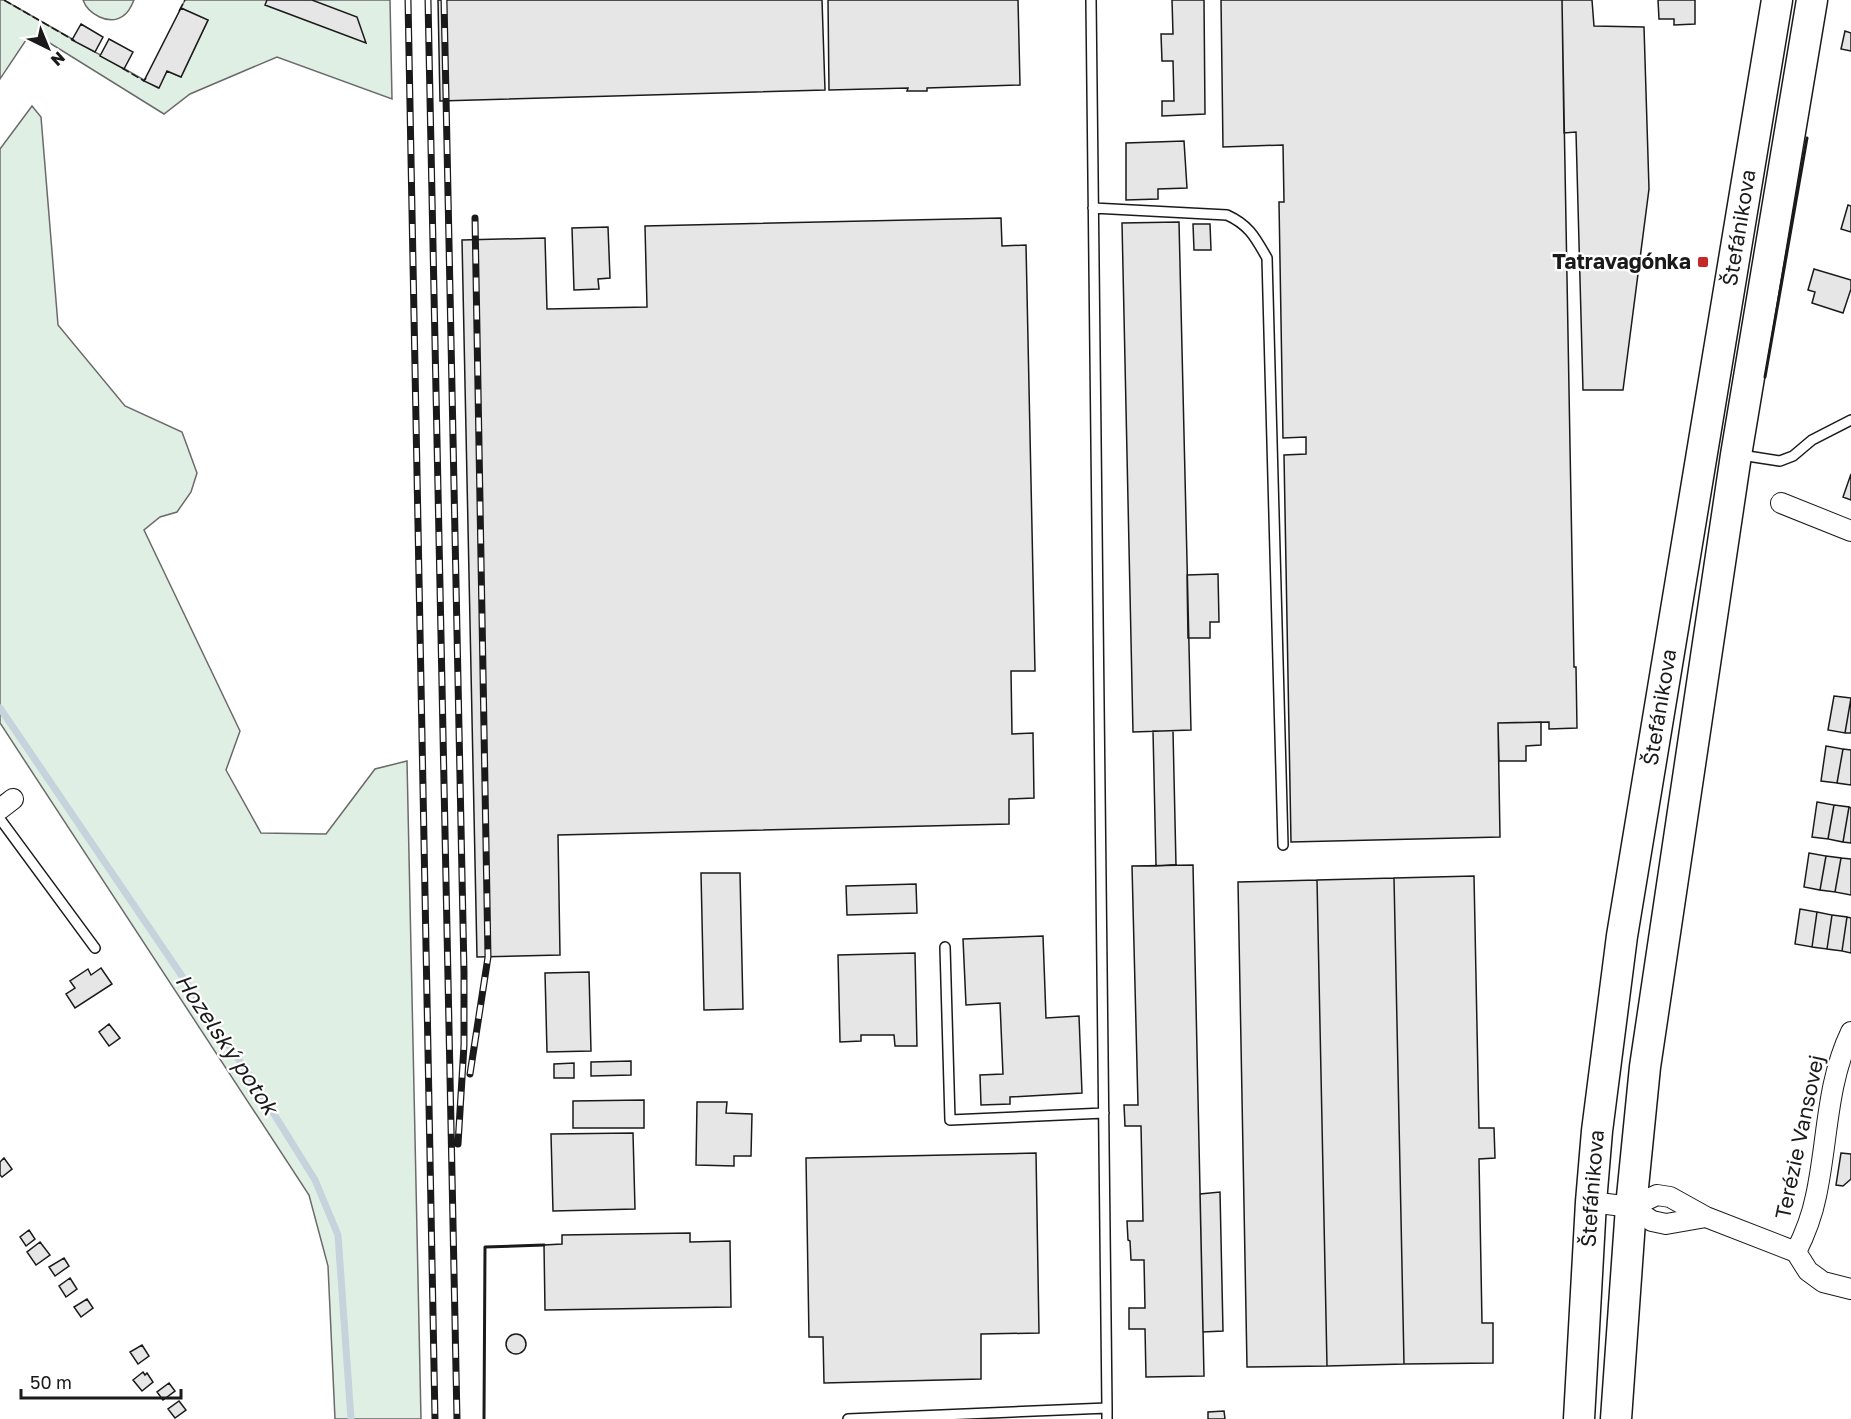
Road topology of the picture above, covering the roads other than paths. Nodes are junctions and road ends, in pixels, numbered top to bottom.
1 (1091, 0) edge
2 (1777, 0) edge
3 (1812, 0) edge
4 (1093, 208) junction
5 (1851, 420) edge
6 (1736, 455) junction
7 (1781, 503) dead end
8 (1851, 531) edge
9 (0, 819) edge
10 (1283, 845) dead end
11 (945, 947) dead end
12 (95, 948) dead end
13 (1851, 1032) edge
14 (1104, 1113) junction
15 (1591, 1202) junction
16 (1631, 1207) junction
17 (1706, 1217) junction
18 (1796, 1252) junction
19 (1851, 1289) edge
20 (1107, 1408) junction
21 (848, 1419) edge
22 (1107, 1419) edge
23 (1579, 1419) edge
24 (1616, 1419) edge

1 - 4 lane
2 - 15 main road, Štefánikova
3 - 6 main road, Štefánikova
4 - 10 lane
4 - 14 lane
5 - 6 lane
6 - 16 main road, Štefánikova
7 - 8 street
9 - 12 lane
11 - 14 lane
13 - 18 street, Terézie Vansovej
14 - 20 lane
15 - 16 street
15 - 23 main road, Štefánikova
16 - 17 street
16 - 17 street, Terézie Vansovej
16 - 24 main road, Štefánikova
17 - 18 street, Terézie Vansovej
18 - 19 street, Terézie Vansovej
20 - 21 lane
20 - 22 lane

